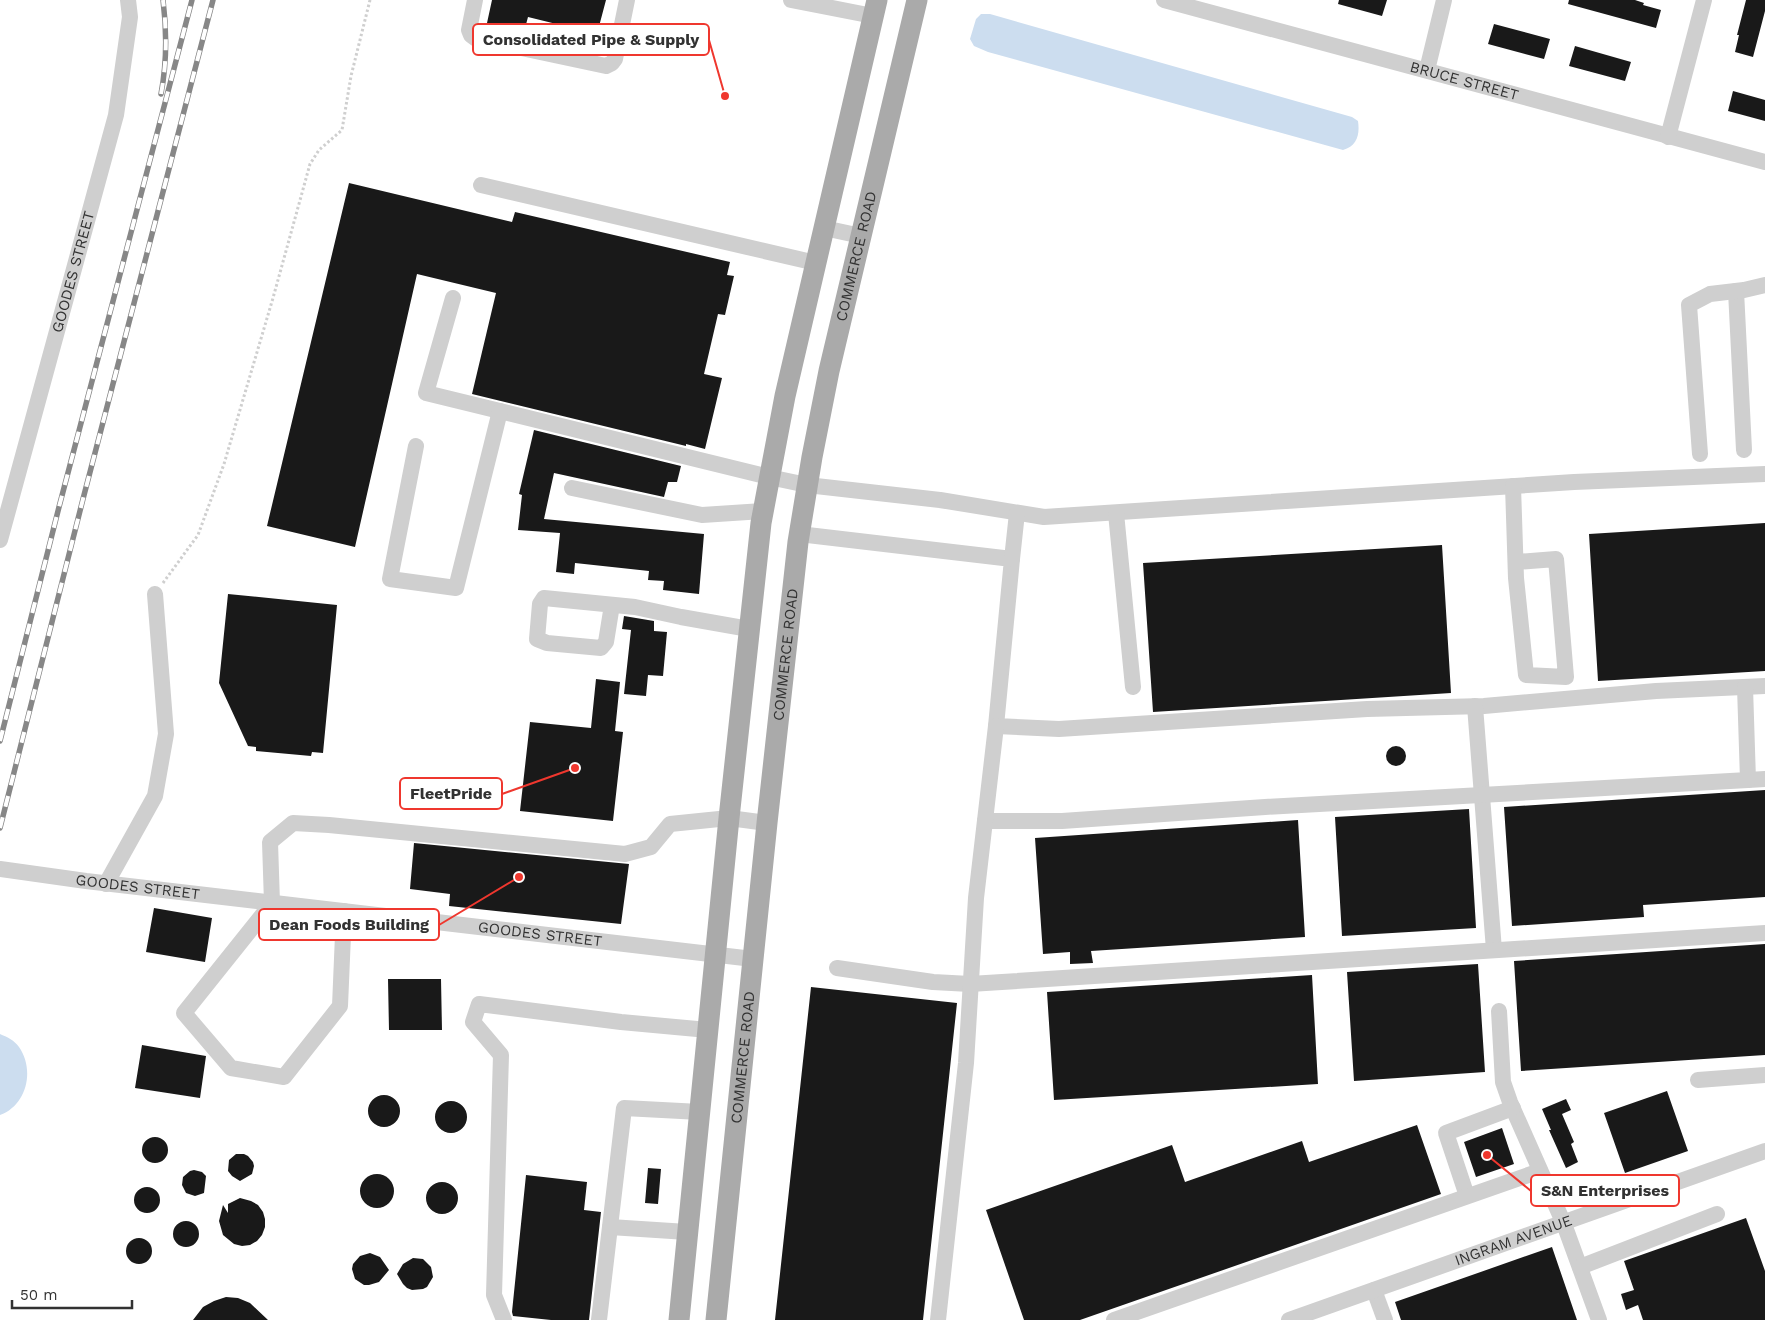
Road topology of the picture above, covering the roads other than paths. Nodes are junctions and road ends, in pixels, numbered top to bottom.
1 (128, 0) edge
2 (475, 0) edge
3 (627, 0) edge
4 (791, 0) edge
5 (917, 0) edge
6 (1444, 0) edge
7 (1704, 0) edge
8 (1174, 1) edge
9 (875, 8) edge
10 (1427, 70) junction
11 (1668, 137) junction
12 (1765, 162) edge
13 (481, 185) dead end
14 (824, 228) junction
15 (861, 236) junction
16 (816, 262) junction
17 (1765, 285) edge
18 (1736, 291) junction
19 (453, 298) dead end
20 (500, 411) junction
21 (416, 446) dead end
22 (1744, 450) dead end
23 (1700, 454) dead end
24 (1765, 474) edge
25 (769, 477) junction
26 (807, 485) junction
27 (1513, 486) junction
28 (572, 488) dead end
29 (764, 511) junction
30 (1018, 513) junction
31 (1116, 513) junction
32 (799, 534) junction
33 (0, 540) edge
34 (1012, 559) junction
35 (1516, 562) junction
36 (155, 594) road end
37 (612, 605) junction
38 (749, 629) junction
39 (1765, 686) edge
40 (1133, 687) dead end
41 (1745, 687) junction
42 (1475, 706) junction
43 (996, 726) junction
44 (1765, 779) edge
45 (1748, 780) junction
46 (1481, 795) junction
47 (729, 818) junction
48 (985, 821) junction
49 (767, 823) junction
50 (0, 869) edge
51 (106, 884) junction
52 (272, 903) junction
53 (344, 911) junction
54 (1765, 933) edge
55 (1494, 950) junction
56 (715, 954) junction
57 (753, 959) junction
58 (837, 968) dead end
59 (970, 984) junction
60 (1499, 1012) dead end
61 (708, 1030) junction
62 (1765, 1075) edge
63 (1698, 1080) dead end
64 (1513, 1108) junction
65 (700, 1112) junction
66 (1765, 1151) edge
67 (1540, 1171) junction
68 (1467, 1196) junction
69 (1717, 1214) dead end
70 (1564, 1224) junction
71 (610, 1227) junction
72 (687, 1232) junction
73 (1580, 1267) junction
74 (1374, 1290) junction
75 (504, 1320) edge
76 (599, 1320) edge
77 (679, 1320) edge
78 (716, 1320) edge
79 (938, 1320) edge
80 (1114, 1320) edge
81 (1289, 1320) edge
82 (1385, 1320) edge
83 (1599, 1320) edge

1 - 33 street, GOODES STREET
2 - 3 street
4 - 9 street
5 - 15 main road, COMMERCE ROAD
6 - 10 street
7 - 11 street
8 - 10 street, BRUCE STREET
9 - 14 main road
10 - 11 street, BRUCE STREET
11 - 12 street, BRUCE STREET
13 - 16 street
14 - 15 street
14 - 16 main road
15 - 26 main road, COMMERCE ROAD
16 - 25 main road
17 - 18 street
18 - 22 street
18 - 23 street
19 - 20 street
20 - 21 street
20 - 25 street
24 - 27 street
25 - 26 street
25 - 29 main road
26 - 30 street
26 - 32 main road, COMMERCE ROAD
27 - 31 street
27 - 35 street
28 - 29 street
29 - 38 main road
30 - 31 street
30 - 34 street
31 - 40 street
32 - 34 street
32 - 49 main road, COMMERCE ROAD
34 - 43 street
35 - 35 street
36 - 51 street
37 - 37 street
37 - 38 street
38 - 47 main road
39 - 41 street
41 - 42 street
41 - 45 street
42 - 43 street
42 - 46 street
43 - 48 street
44 - 45 street
45 - 46 street
46 - 48 street
46 - 55 street
47 - 49 street
47 - 52 street
47 - 56 main road
48 - 59 street
49 - 57 main road, COMMERCE ROAD
50 - 51 street, GOODES STREET
51 - 52 street, GOODES STREET
52 - 53 street, GOODES STREET
52 - 53 street
53 - 56 street, GOODES STREET
54 - 55 street
55 - 59 street
56 - 57 street, GOODES STREET
56 - 61 main road
57 - 78 main road, COMMERCE ROAD
58 - 59 street
59 - 79 street
60 - 64 street
61 - 65 main road
61 - 75 street
62 - 63 street
64 - 67 street
64 - 68 street
65 - 71 street
65 - 72 main road
66 - 70 street, INGRAM AVENUE
67 - 68 street
67 - 70 street
68 - 80 street
69 - 73 street
70 - 73 street
70 - 74 street, INGRAM AVENUE
71 - 72 street
71 - 76 street
72 - 77 main road
73 - 83 street
74 - 81 street, INGRAM AVENUE
74 - 82 street

